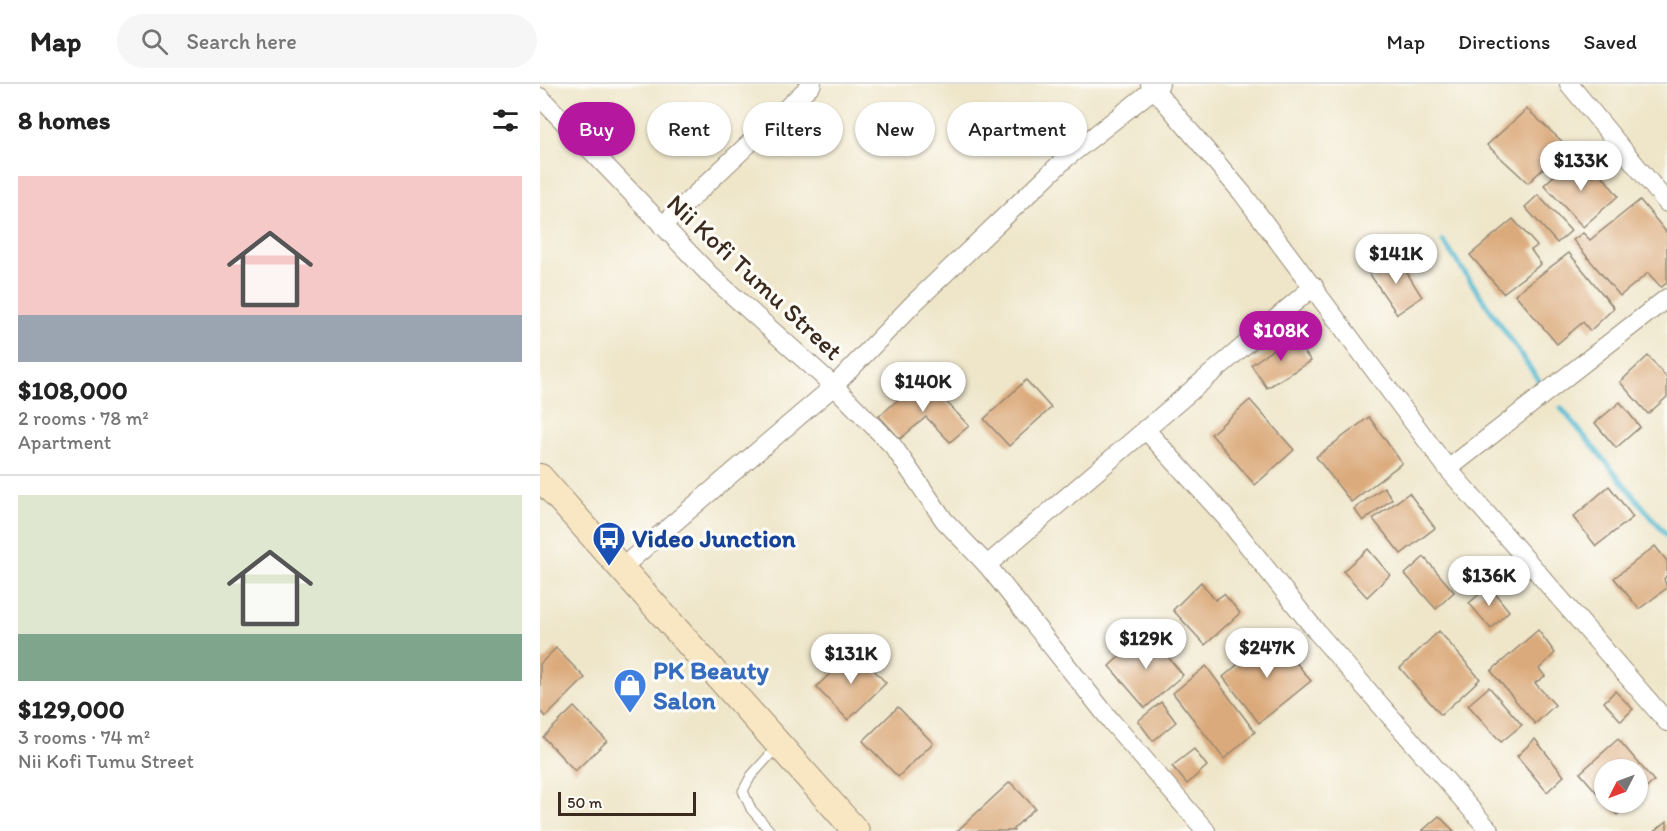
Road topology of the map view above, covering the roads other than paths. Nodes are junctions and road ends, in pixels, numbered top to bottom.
1 (812, 84) edge
2 (1569, 84) edge
3 (1155, 86) edge
4 (540, 97) edge
5 (1667, 203) edge
6 (662, 226) junction
7 (1314, 286) junction
8 (1667, 298) edge
9 (834, 386) junction
10 (1145, 429) junction
11 (1448, 469) junction
12 (540, 477) edge
13 (987, 565) junction
14 (620, 569) junction
15 (1667, 722) edge
16 (779, 745) junction
17 (770, 831) edge
18 (856, 831) edge
19 (1206, 831) edge
20 (1490, 831) edge

1 - 6 street
2 - 5 street
3 - 7 street
3 - 9 street
4 - 6 street, Nii Kofi Tumu Street
6 - 9 street, Nii Kofi Tumu Street
7 - 10 street
7 - 11 street
8 - 11 street
9 - 13 street, Nii Kofi Tumu Street
9 - 14 street
10 - 13 street
10 - 20 street
11 - 15 street
12 - 14 main road
13 - 19 street, Nii Kofi Tumu Street
14 - 16 main road
16 - 17 lane
16 - 18 main road

